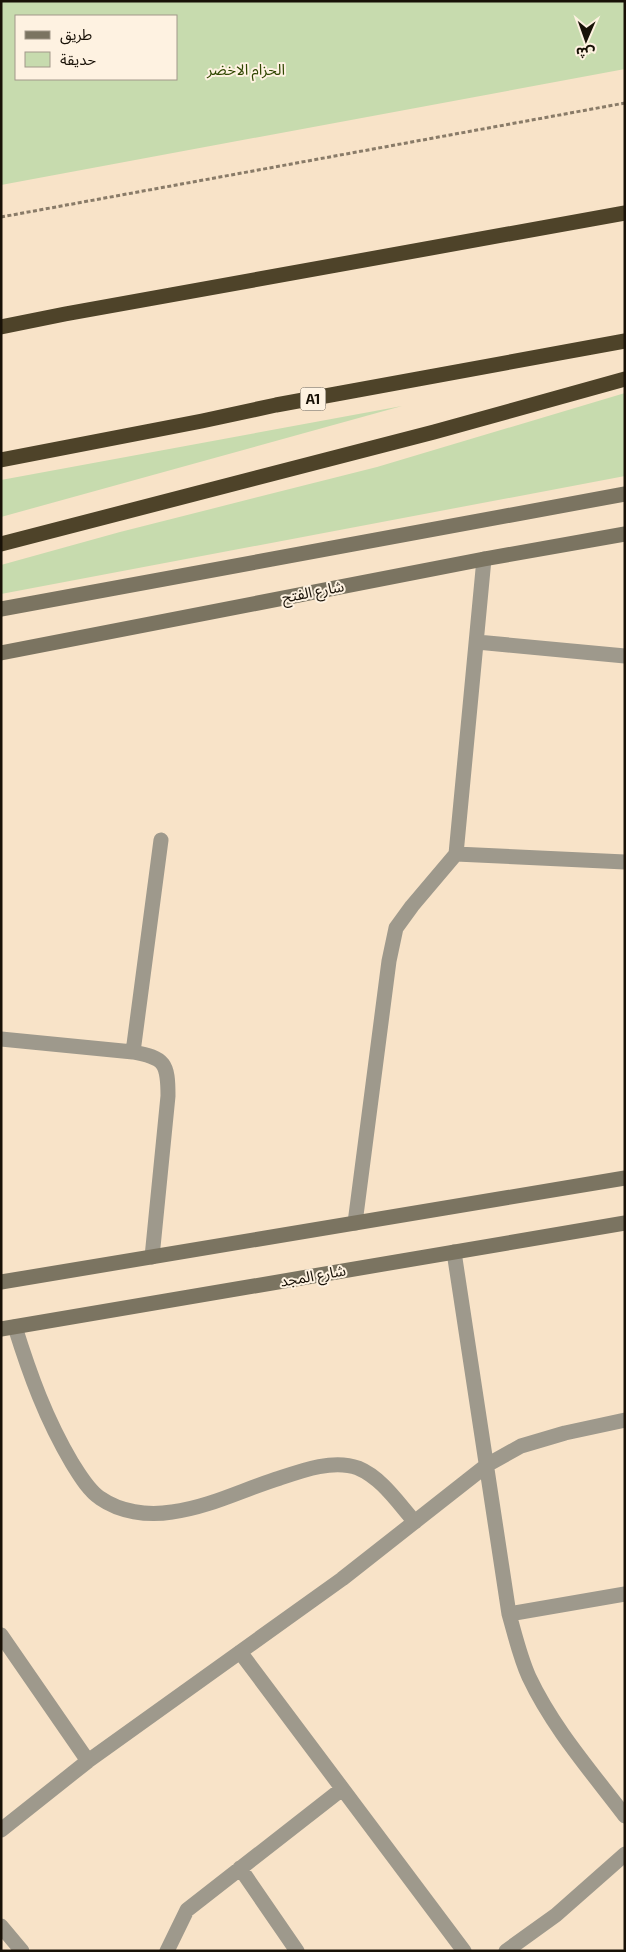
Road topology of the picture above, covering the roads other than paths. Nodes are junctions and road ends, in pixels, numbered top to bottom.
1 (625, 213) edge
2 (1, 327) edge
3 (625, 341) edge
4 (625, 379) edge
5 (1, 460) edge
6 (625, 494) edge
7 (625, 534) edge
8 (1, 544) edge
9 (484, 560) junction
10 (1, 609) edge
11 (477, 642) junction
12 (1, 653) edge
13 (625, 656) edge
14 (161, 840) dead end
15 (456, 854) junction
16 (625, 862) edge
17 (1, 1039) edge
18 (133, 1052) junction
19 (625, 1178) edge
20 (625, 1222) edge
21 (355, 1223) junction
22 (454, 1252) junction
23 (152, 1257) junction
24 (1, 1282) edge
25 (8, 1328) edge
26 (625, 1420) edge
27 (487, 1465) junction
28 (415, 1522) junction
29 (625, 1594) edge
30 (509, 1614) junction
31 (1, 1635) edge
32 (240, 1652) junction
33 (88, 1761) junction
34 (342, 1789) junction
35 (625, 1816) edge
36 (1, 1830) edge
37 (625, 1854) edge
38 (240, 1868) junction
39 (1, 1926) edge
40 (22, 1951) edge
41 (166, 1951) edge
42 (297, 1951) edge
43 (464, 1951) edge
44 (506, 1951) edge

1 - 2 highway
3 - 5 highway, A1
4 - 8 highway
6 - 10 street
7 - 9 street, شارع الفتح
9 - 11 street
9 - 12 street, شارع الفتح
11 - 13 street
11 - 15 street
14 - 18 street
15 - 16 street
15 - 21 street
17 - 18 street
18 - 23 street
19 - 21 street
20 - 22 street, شارع المجد
21 - 23 street
22 - 25 street, شارع المجد
22 - 27 street
23 - 24 street
25 - 28 street
26 - 27 street
27 - 28 street
27 - 30 street
28 - 32 street
29 - 30 street
30 - 35 street
31 - 33 street
32 - 33 street
32 - 34 street
33 - 36 street
34 - 38 street
34 - 43 street
37 - 44 street
38 - 41 street
38 - 42 street
39 - 40 street

